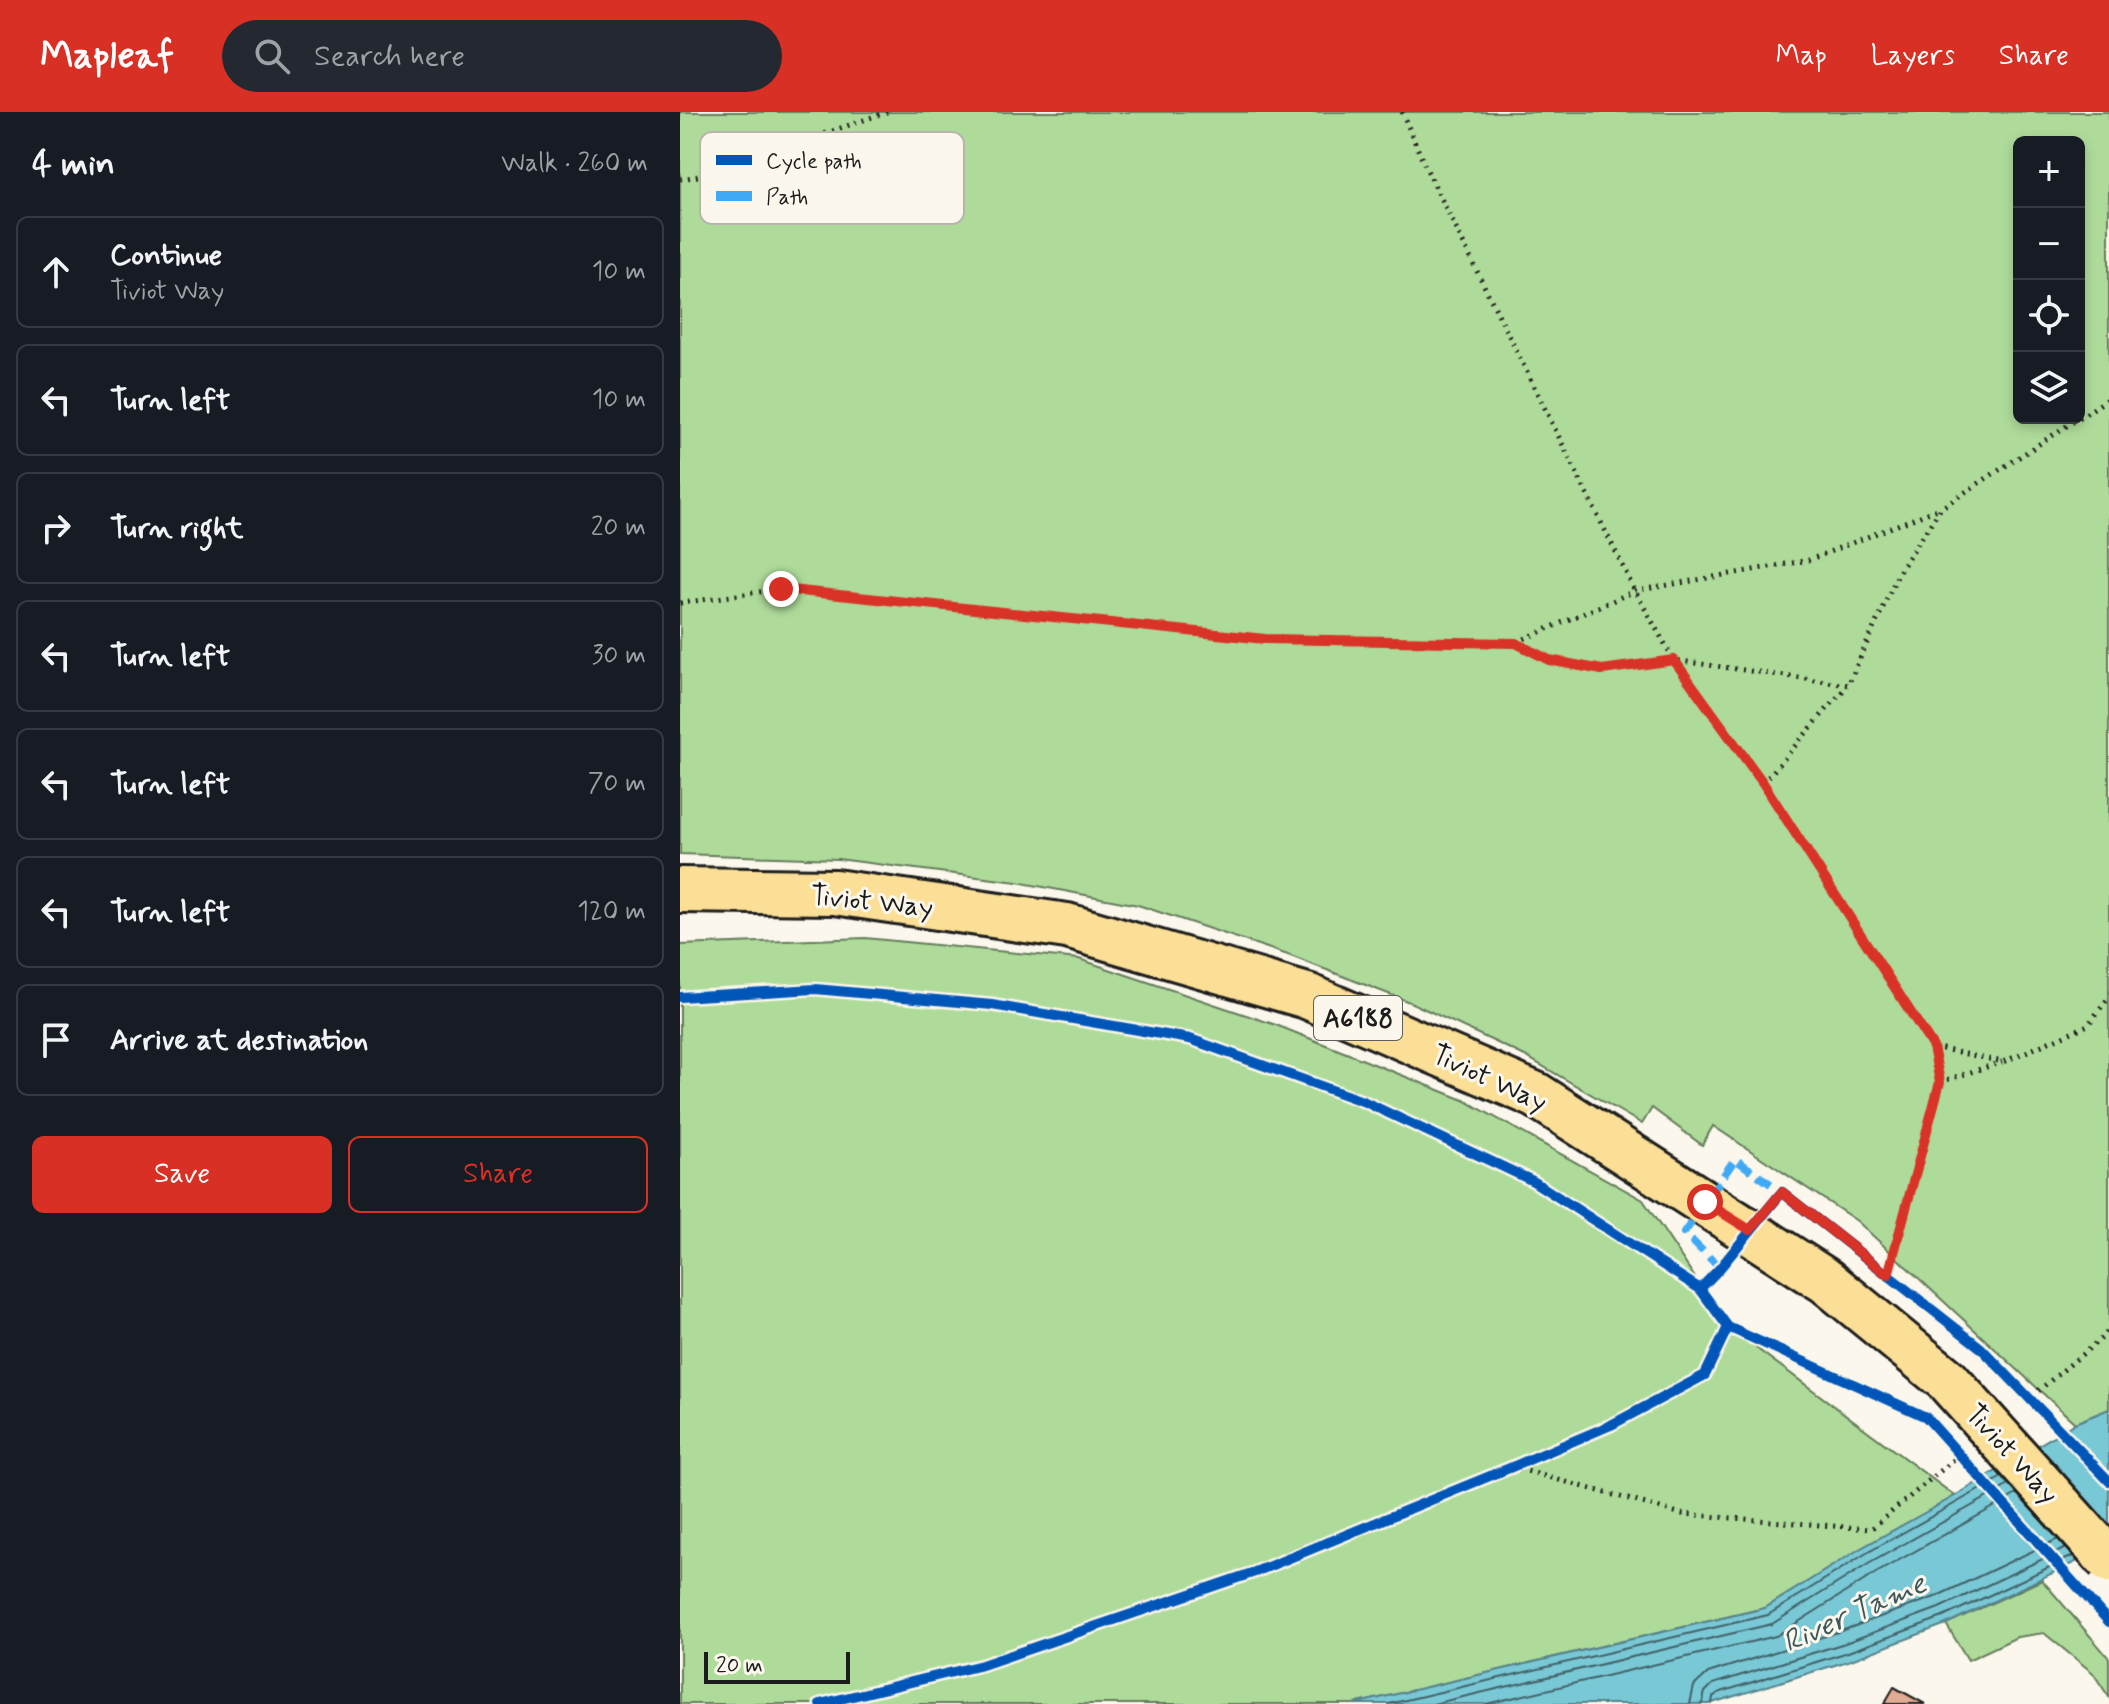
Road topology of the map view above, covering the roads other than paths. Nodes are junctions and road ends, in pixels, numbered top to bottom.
1 (680, 890) edge
2 (2109, 1560) edge

1 - 2 main road, Tiviot Way / A6188, bridge

